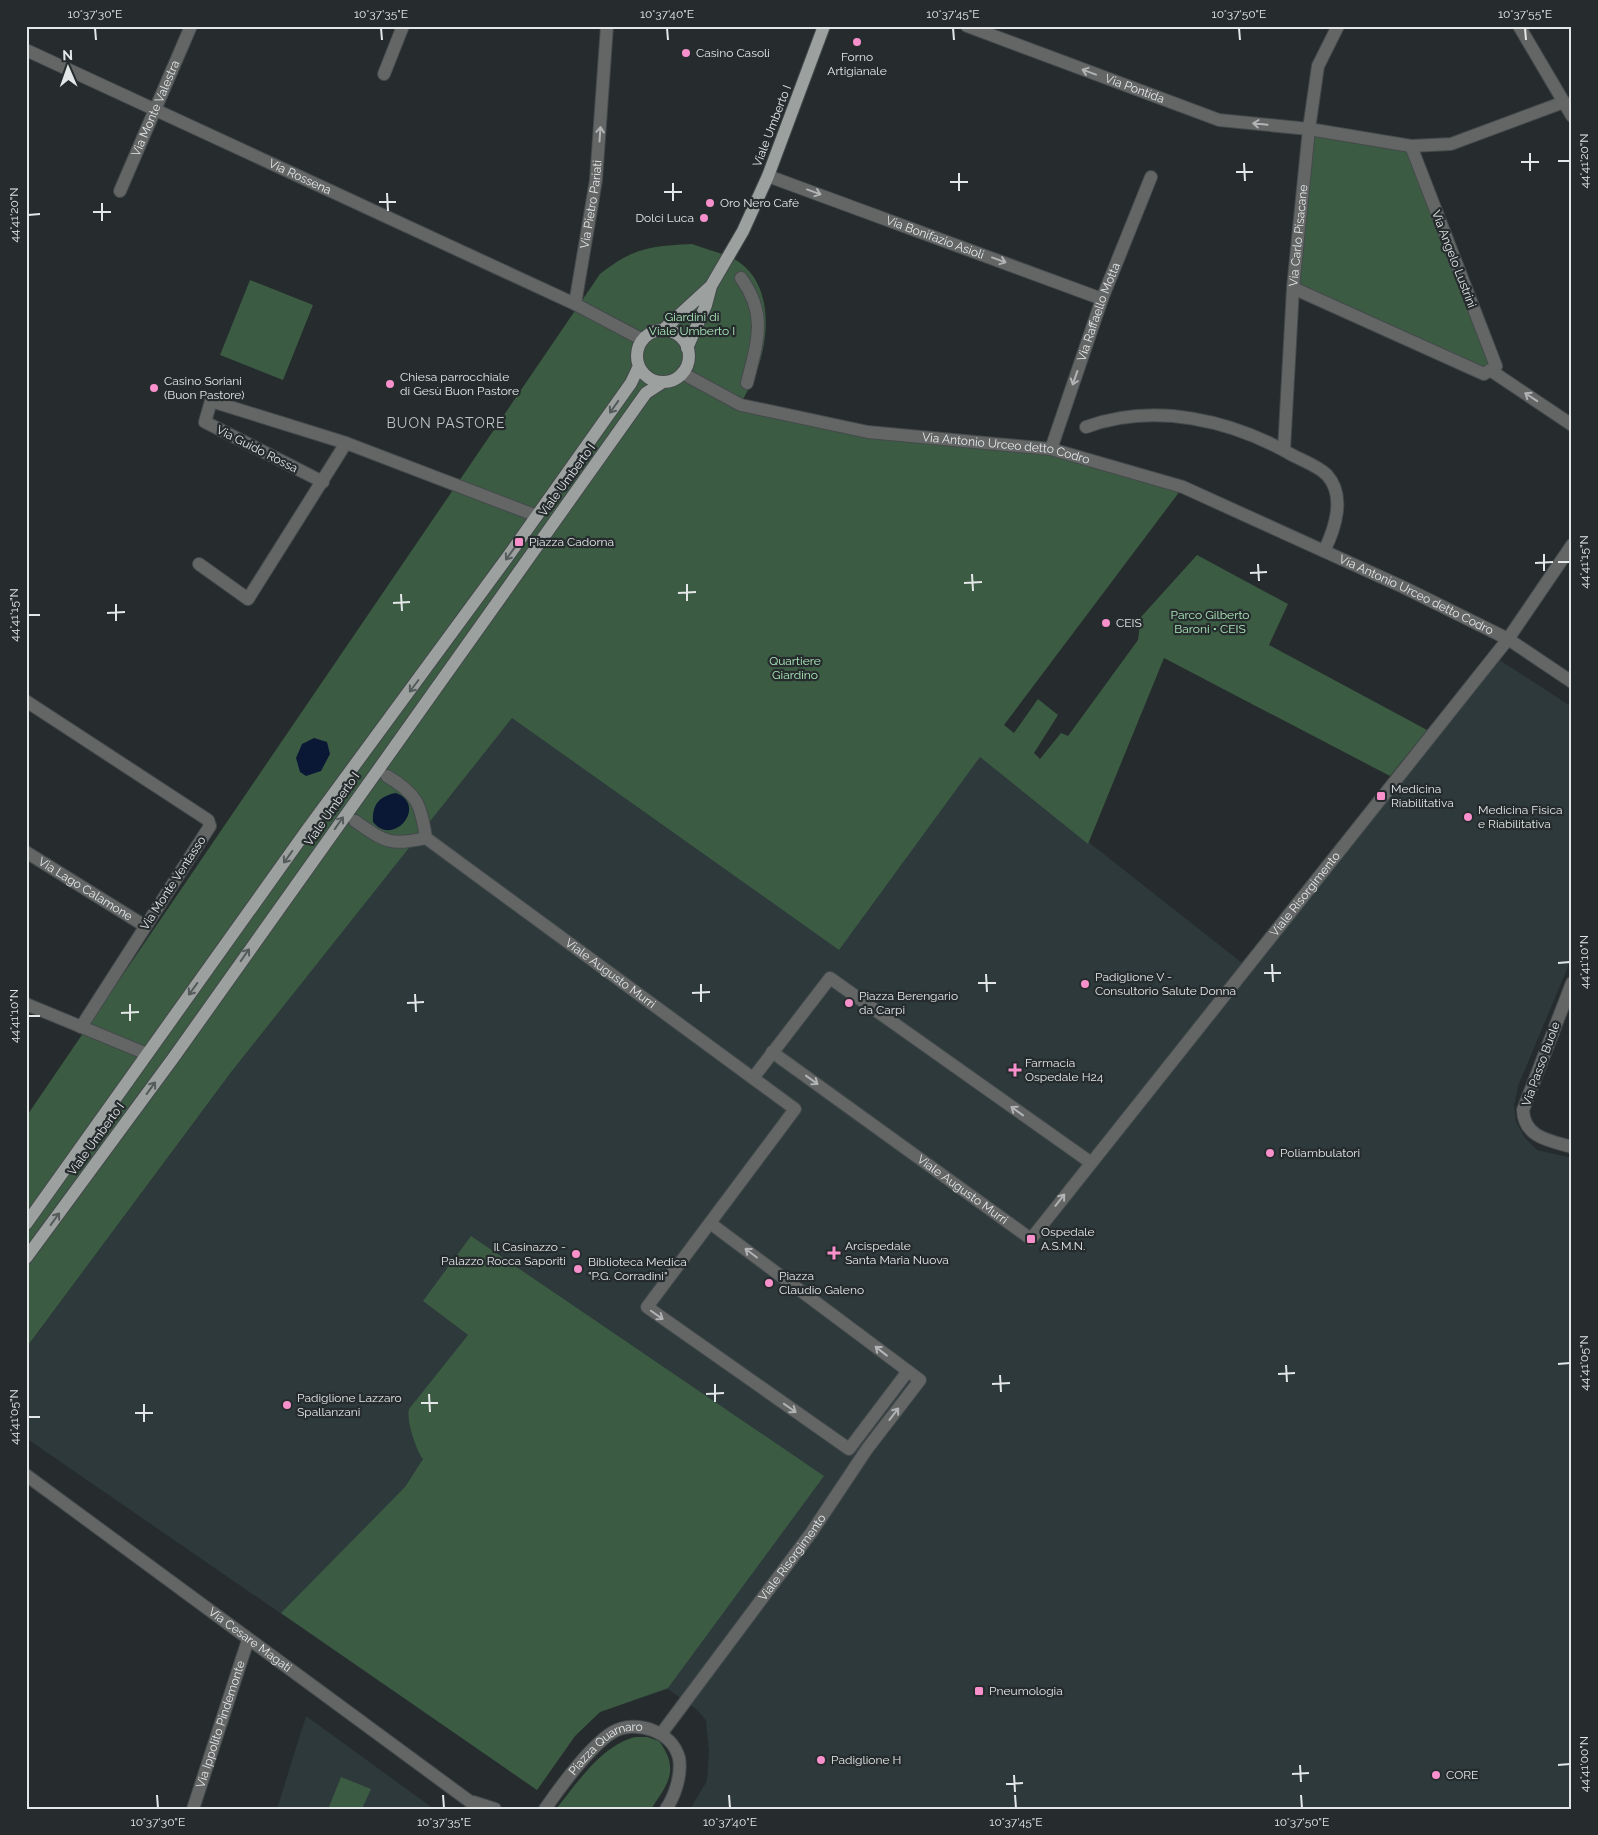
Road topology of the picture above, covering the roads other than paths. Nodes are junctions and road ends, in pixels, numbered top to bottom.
1 (192, 26) edge
2 (403, 26) edge
3 (607, 26) edge
4 (824, 26) edge
5 (967, 26) edge
6 (1338, 26) edge
7 (1519, 26) edge
8 (26, 50) edge
9 (384, 74) dead end
10 (1564, 102) junction
11 (155, 109) junction
12 (1572, 116) edge
13 (1308, 129) junction
14 (1411, 146) junction
15 (768, 176) junction
16 (1151, 177) dead end
17 (120, 191) dead end
18 (741, 278) dead end
19 (711, 286) junction
20 (1293, 288) junction
21 (1102, 299) junction
22 (575, 304) junction
23 (662, 331) junction
24 (643, 340) junction
25 (687, 348) junction
26 (639, 366) junction
27 (1490, 370) junction
28 (682, 374) junction
29 (663, 382) junction
30 (747, 383) dead end
31 (1572, 425) edge
32 (1086, 427) dead end
33 (346, 443) junction
34 (1051, 449) junction
35 (1284, 450) junction
36 (323, 482) junction
37 (537, 516) junction
38 (1572, 545) edge
39 (1324, 550) junction
40 (199, 564) dead end
41 (1508, 639) junction
42 (1572, 682) edge
43 (26, 701) edge
44 (387, 776) dead end
45 (355, 821) dead end
46 (426, 838) junction
47 (26, 852) edge
48 (145, 926) junction
49 (1572, 983) edge
50 (26, 1004) edge
51 (81, 1028) junction
52 (772, 1052) junction
53 (147, 1054) junction
54 (753, 1078) junction
55 (1572, 1147) edge
56 (1090, 1162) junction
57 (710, 1223) junction
58 (26, 1224) edge
59 (1031, 1238) joint
60 (26, 1258) edge
61 (908, 1371) junction
62 (856, 1440) junction
63 (867, 1449) junction
64 (26, 1475) edge
65 (248, 1640) junction
66 (661, 1734) junction
67 (476, 1805) edge
68 (193, 1809) edge
69 (494, 1809) edge
70 (546, 1809) edge
71 (666, 1809) edge

1 - 11 street, Via Monte Valestra
2 - 9 street
22 -> 3 street, Via Pietro Pariati
4 - 15 main road, Viale Umberto I
13 -> 5 street, Via Pontida
6 - 13 street, Via Carlo Pisacane
7 - 10 street
8 - 11 street, Via Rossena
10 - 12 street
10 - 14 street
11 - 17 street, Via Monte Valestra
11 - 22 street, Via Rossena
13 - 14 street
13 - 20 street, Via Carlo Pisacane
14 - 27 street, Via Angelo Lustrini
15 - 19 main road, Viale Umberto I
15 -> 21 street, Via Bonifazio Asioli
16 - 21 street, Via Raffaello Motta
18 - 30 street
19 - 23 main road, Viale Umberto I
19 - 25 main road, Viale Umberto I
20 - 27 street
20 - 35 street, Via Carlo Pisacane
21 -> 34 street, Via Raffaello Motta
22 - 24 street
23 - 24 main road
23 - 25 main road
24 - 26 main road
25 - 28 main road
26 - 29 main road
26 -> 37 main road, Viale Umberto I
31 -> 27 street
28 - 29 main road
28 - 34 street, Via Antonio Urceo detto Codro
60 -> 29 main road, Viale Umberto I
32 - 35 street, Via Antonio Urceo detto Codro
33 - 36 street
33 - 36 street, Via Guido Rossa
33 - 37 street, Via Guido Rossa
34 - 39 street, Via Antonio Urceo detto Codro
35 - 39 street, Via Antonio Urceo detto Codro
36 - 40 street
37 -> 53 main road, Viale Umberto I
38 - 41 street, Viale Risorgimento
39 - 41 street, Via Antonio Urceo detto Codro
41 - 42 street
41 - 56 street, Viale Risorgimento
43 - 48 street, Via Monte Ventasso
44 - 46 street
45 - 46 street
46 - 54 street, Viale Augusto Murri
47 - 48 street, Via Lago Calamone
48 - 51 street, Via Monte Ventasso
49 - 55 street, Via Passo Buole
50 - 51 street
51 - 53 street
52 - 54 street
56 -> 52 street
52 -> 59 street, Viale Augusto Murri
53 - 58 main road, Viale Umberto I
54 - 57 street, Viale Augusto Murri
59 -> 56 street, Viale Risorgimento
61 -> 57 street
57 -> 62 street
61 - 62 street
63 -> 61 street, Viale Risorgimento
62 - 63 street
63 - 66 street, Viale Risorgimento
64 - 65 street, Via Cesare Magati
65 - 67 street, Via Cesare Magati
65 - 68 street, Via Ippolito Pindemonte
66 - 70 street, Piazza Quarnaro
66 - 71 street, Piazza Quarnaro
67 - 69 street, Via Cesare Magati

